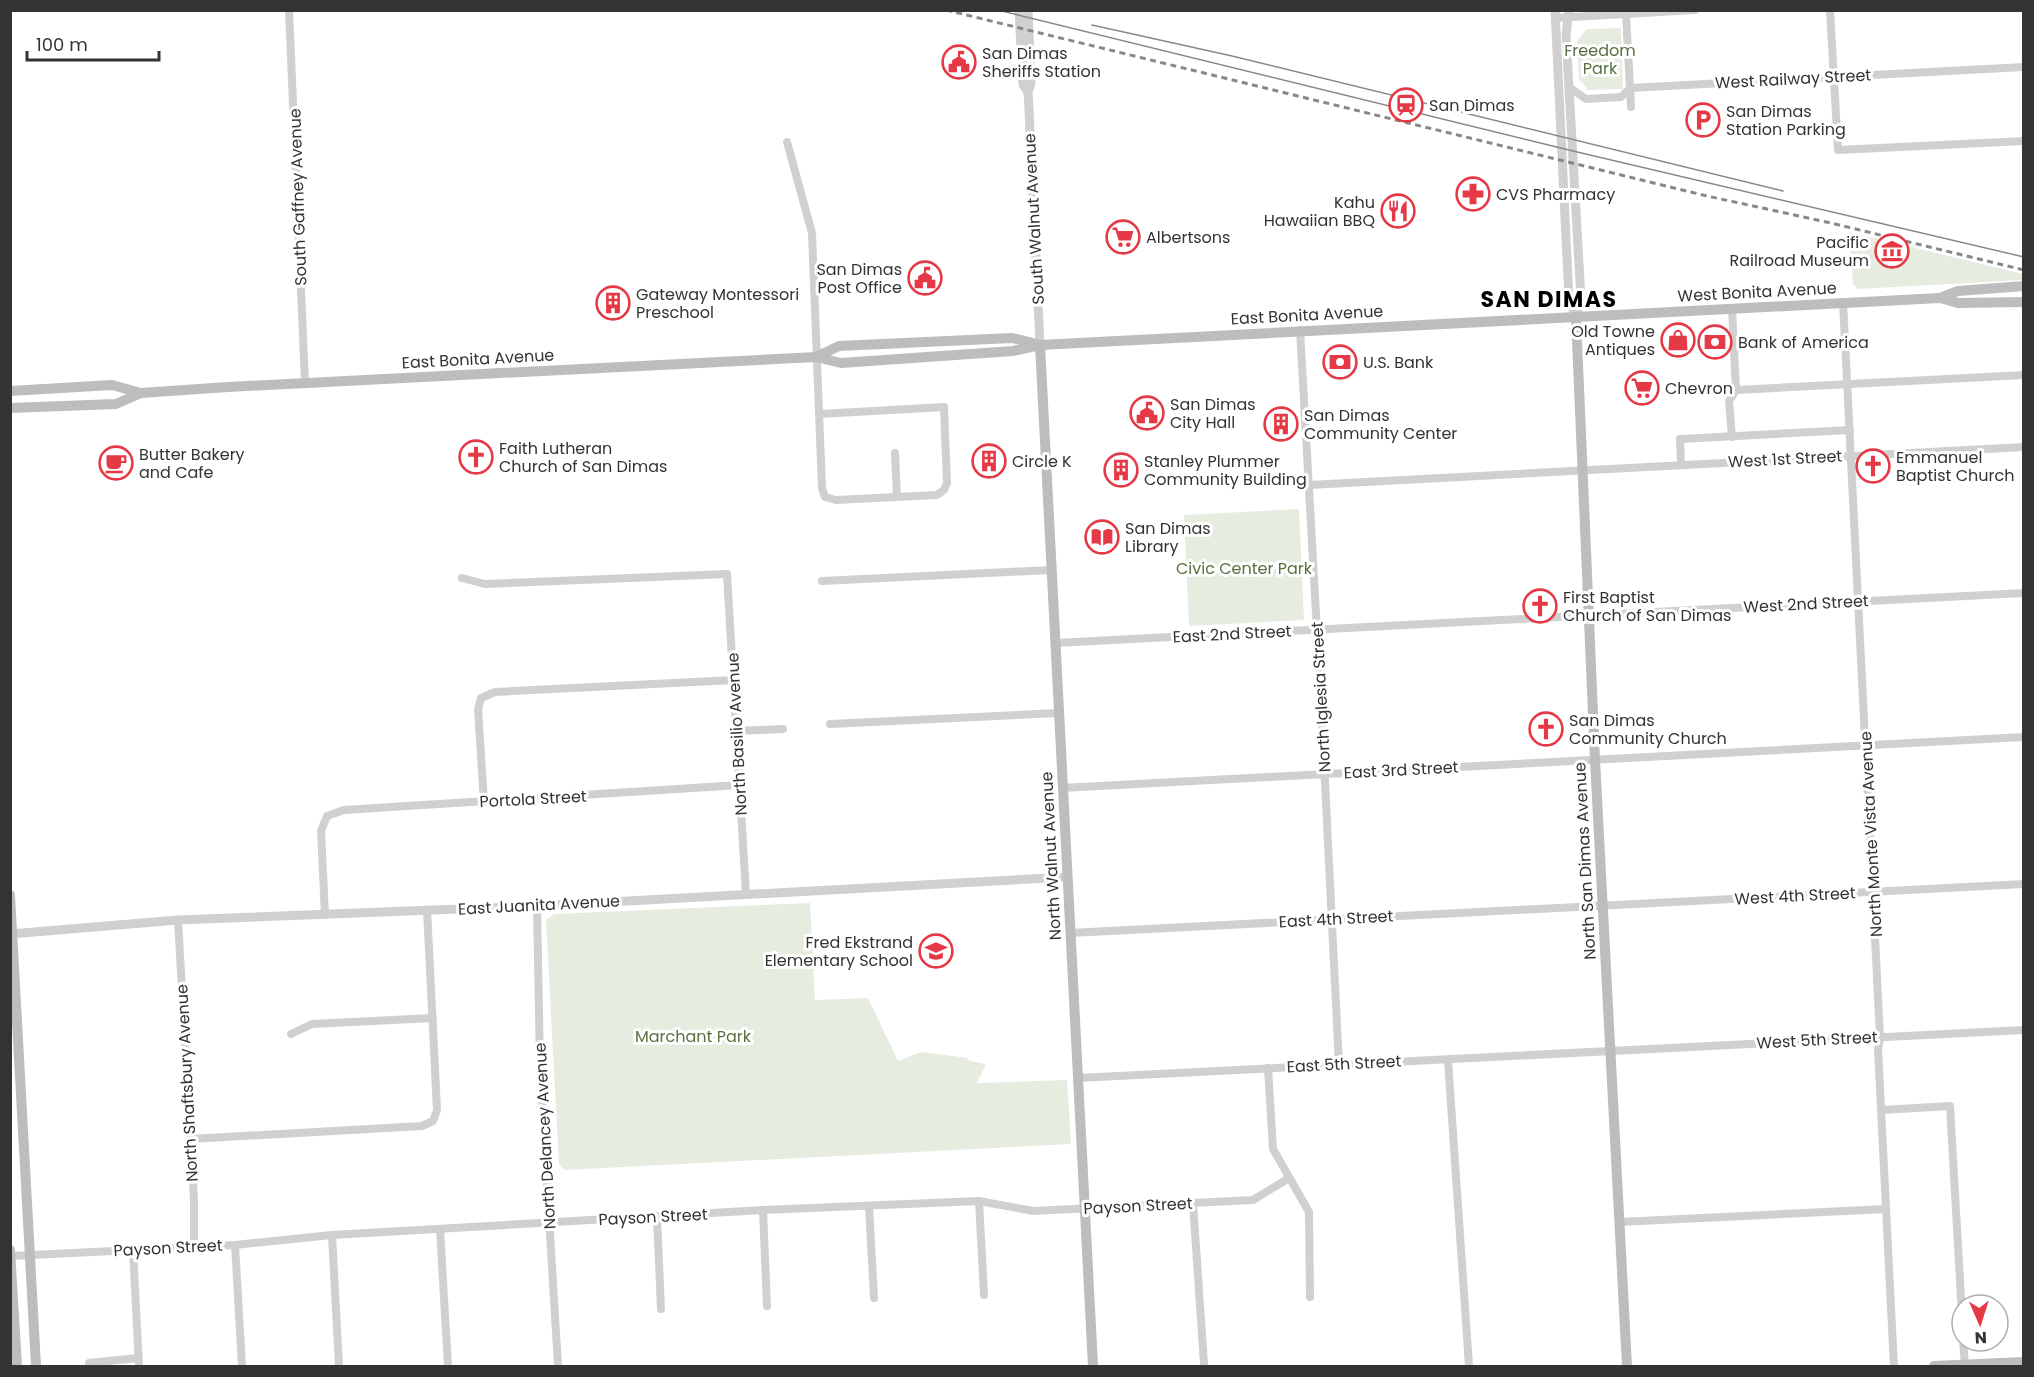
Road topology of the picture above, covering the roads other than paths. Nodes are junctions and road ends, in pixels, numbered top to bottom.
1 (290, 10) edge
2 (1019, 10) edge
3 (1028, 10) edge
4 (1695, 10) edge
5 (1830, 10) edge
6 (1686, 11) edge
7 (1555, 14) edge
8 (1568, 14) edge
9 (1626, 14) junction
10 (2024, 67) edge
11 (1834, 77) junction
12 (1570, 88) junction
13 (1630, 88) junction
14 (1028, 92) junction
15 (1631, 107) dead end
16 (2024, 141) edge
17 (787, 142) dead end
18 (2024, 286) edge
19 (1940, 298) junction
20 (1843, 302) junction
21 (2024, 302) edge
22 (1732, 308) junction
23 (1576, 317) junction
24 (1300, 330) junction
25 (1040, 345) junction
26 (816, 357) junction
27 (2024, 375) edge
28 (305, 383) junction
29 (1848, 383) junction
30 (1736, 390) junction
31 (10, 391) edge
32 (141, 393) junction
33 (10, 408) edge
34 (820, 414) junction
35 (1850, 430) junction
36 (1732, 437) junction
37 (2024, 447) edge
38 (895, 453) dead end
39 (1852, 455) junction
40 (1681, 464) junction
41 (1582, 469) junction
42 (1309, 484) junction
43 (897, 497) junction
44 (1051, 570) junction
45 (462, 578) dead end
46 (822, 581) dead end
47 (2024, 593) edge
48 (1858, 602) junction
49 (1589, 616) junction
50 (1317, 629) junction
51 (1054, 643) junction
52 (734, 680) junction
53 (1058, 713) junction
54 (830, 724) dead end
55 (783, 729) dead end
56 (737, 730) junction
57 (2024, 738) edge
58 (1867, 746) junction
59 (1595, 760) junction
60 (1325, 774) junction
61 (740, 785) junction
62 (1062, 788) junction
63 (484, 802) junction
64 (1067, 877) junction
65 (2024, 884) edge
66 (1874, 892) junction
67 (10, 895) edge
68 (746, 895) junction
69 (537, 906) junction
70 (1603, 907) junction
71 (428, 910) junction
72 (326, 915) junction
73 (178, 920) junction
74 (1333, 920) junction
75 (1070, 933) junction
76 (12, 934) edge
77 (433, 1018) junction
78 (2024, 1030) edge
79 (291, 1034) dead end
80 (1881, 1037) junction
81 (1611, 1052) junction
82 (1448, 1060) junction
83 (1339, 1065) junction
84 (1268, 1068) junction
85 (1078, 1078) junction
86 (1882, 1110) junction
87 (190, 1139) junction
88 (1289, 1178) junction
89 (979, 1201) junction
90 (1193, 1203) junction
91 (869, 1206) junction
92 (1084, 1209) junction
93 (1886, 1209) junction
94 (763, 1210) junction
95 (657, 1217) junction
96 (550, 1222) junction
97 (1619, 1222) junction
98 (440, 1229) junction
99 (332, 1235) junction
100 (235, 1245) junction
101 (194, 1246) junction
102 (10, 1250) edge
103 (133, 1250) junction
104 (11, 1256) edge
105 (30, 1256) junction
106 (1961, 1293) edge
107 (984, 1295) dead end
108 (1310, 1297) dead end
109 (874, 1298) dead end
110 (767, 1306) dead end
111 (661, 1309) dead end
112 (1964, 1353) edge
113 (139, 1362) edge
114 (2024, 1362) edge
115 (89, 1363) dead end
116 (1204, 1364) dead end
117 (1965, 1365) junction
118 (17, 1366) edge
119 (36, 1366) edge
120 (242, 1366) edge
121 (339, 1366) edge
122 (448, 1366) edge
123 (558, 1366) edge
124 (1093, 1366) edge
125 (1469, 1366) edge
126 (1627, 1366) edge
127 (1894, 1366) edge
128 (1934, 1366) edge

1 - 28 street, South Gaffney Avenue
2 - 14 street, South Walnut Avenue
3 - 14 street, South Walnut Avenue
4 - 6 street
5 - 11 street
6 - 9 street
7 - 8 street
7 - 23 street
8 - 9 street
8 - 12 street
9 - 13 street
10 - 11 street, West Railway Street
11 - 13 street, West Railway Street
11 - 16 street
12 - 13 street, West Railway Street
12 - 23 street
13 - 15 street
14 - 25 street, South Walnut Avenue
17 - 26 street
18 - 19 main road, West Bonita Avenue
19 - 20 main road, West Bonita Avenue
19 - 21 main road, West Bonita Avenue
20 - 22 main road, West Bonita Avenue
20 - 29 street, North Monte Vista Avenue
22 - 23 main road, West Bonita Avenue
22 - 30 street
23 - 24 main road, East Bonita Avenue
23 - 41 main road, North San Dimas Avenue
24 - 25 main road, East Bonita Avenue
24 - 42 street, North Iglesia Street
25 - 26 main road, East Bonita Avenue
25 - 26 main road, East Bonita Avenue
25 - 44 main road, North Walnut Avenue
26 - 28 main road, East Bonita Avenue
26 - 34 street
27 - 29 street
28 - 32 main road, East Bonita Avenue
29 - 30 street
29 - 35 street, North Monte Vista Avenue
30 - 36 street
31 - 32 main road, East Bonita Avenue
32 - 33 main road, East Bonita Avenue
34 - 43 street
34 - 43 street
35 - 36 street
35 - 39 street, North Monte Vista Avenue
36 - 40 street
37 - 39 street, West 1st Street
38 - 43 street
39 - 40 street, West 1st Street
39 - 48 street, North Monte Vista Avenue
40 - 41 street, West 1st Street
41 - 42 street, West 1st Street
41 - 49 main road, North San Dimas Avenue
42 - 50 street, North Iglesia Street
44 - 46 street
44 - 51 main road, North Walnut Avenue
45 - 52 street, North Basilio Avenue
47 - 48 street, West 2nd Street
48 - 49 street, West 2nd Street
48 - 58 street, North Monte Vista Avenue
49 - 50 street, East 2nd Street
49 - 59 main road, North San Dimas Avenue
50 - 51 street, East 2nd Street
50 - 60 street, North Iglesia Street
51 - 53 main road, North Walnut Avenue
52 - 56 street, North Basilio Avenue
52 - 63 street
53 - 54 street
53 - 62 main road, North Walnut Avenue
55 - 56 street
56 - 61 street, North Basilio Avenue
57 - 58 street, East 3rd Street
58 - 59 street, East 3rd Street
58 - 66 street, North Monte Vista Avenue
59 - 60 street, East 3rd Street
59 - 70 main road, North San Dimas Avenue
60 - 62 street, East 3rd Street
60 - 74 street, North Iglesia Street
61 - 63 street, Portola Street
61 - 68 street, North Basilio Avenue
62 - 64 main road, North Walnut Avenue
63 - 72 street, Portola Street
64 - 68 street, East Juanita Avenue
64 - 75 main road, North Walnut Avenue
65 - 66 street, West 4th Street
66 - 70 street, West 4th Street
66 - 80 street, North Monte Vista Avenue
67 - 76 main road
68 - 69 street, East Juanita Avenue
69 - 71 street, East Juanita Avenue
69 - 96 street, North Delancey Avenue
70 - 74 street, East 4th Street
70 - 81 main road, North San Dimas Avenue
71 - 72 street, East Juanita Avenue
71 - 77 street
72 - 73 street, East Juanita Avenue
73 - 76 street, East Juanita Avenue
73 - 87 street, North Shaftsbury Avenue
74 - 75 street, East 4th Street
74 - 83 street, North Iglesia Street
75 - 85 main road, North Walnut Avenue
76 - 105 main road
77 - 79 street
77 - 87 street
78 - 80 street, West 5th Street
80 - 81 street, West 5th Street
80 - 86 street, North Monte Vista Avenue
81 - 82 street, East 5th Street
81 - 97 main road, North San Dimas Avenue
82 - 83 street, East 5th Street
82 - 125 street
83 - 84 street, East 5th Street
84 - 85 street, East 5th Street
84 - 88 street
85 - 92 main road, North Walnut Avenue
86 - 93 street, North Monte Vista Avenue
86 - 106 street
87 - 101 street, North Shaftsbury Avenue
88 - 90 street, Payson Street
88 - 108 street
89 - 91 street, Payson Street
89 - 92 street, Payson Street
89 - 107 street
90 - 92 street, Payson Street
90 - 116 street
91 - 94 street, Payson Street
91 - 109 street
92 - 124 main road, North Walnut Avenue
93 - 97 street
93 - 127 street, North Monte Vista Avenue
94 - 95 street, Payson Street
94 - 110 street
95 - 96 street, Payson Street
95 - 111 street
96 - 98 street, Payson Street
96 - 123 street, North Delancey Avenue
97 - 126 main road, North San Dimas Avenue
98 - 99 street, Payson Street
98 - 122 street
99 - 100 street, Payson Street
99 - 121 street
100 - 101 street, Payson Street
100 - 120 street
101 - 103 street, Payson Street
102 - 104 main road
103 - 105 street, Payson Street
103 - 113 street
104 - 105 street, Payson Street
104 - 118 main road
105 - 119 main road
112 - 117 street
113 - 115 street
114 - 117 main road
117 - 128 main road

